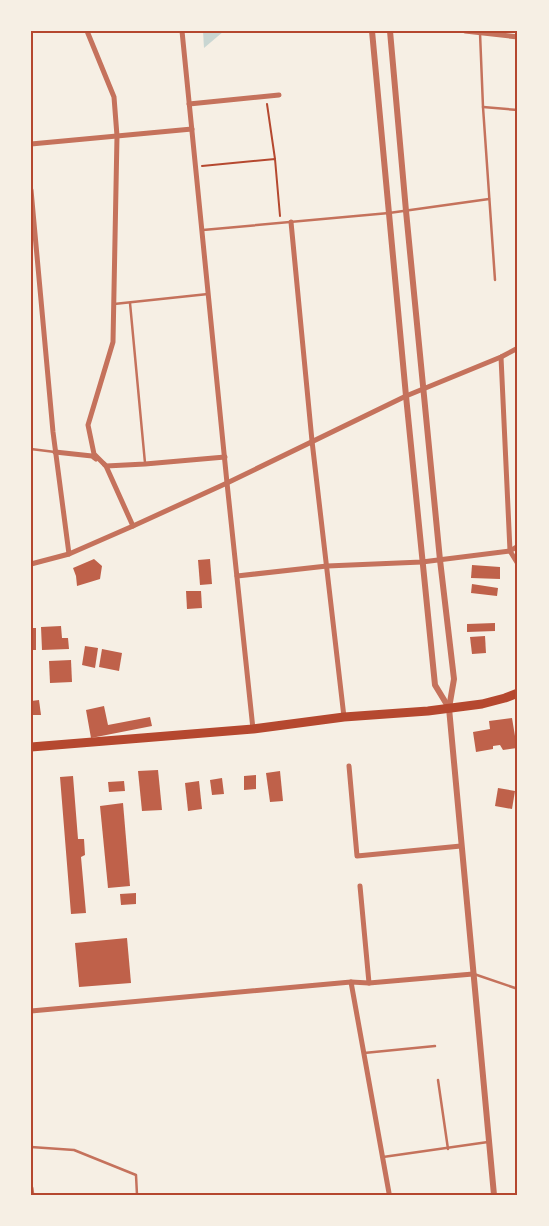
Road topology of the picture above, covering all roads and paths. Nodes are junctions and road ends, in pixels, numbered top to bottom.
1 (87, 31) edge
2 (182, 31) edge
3 (372, 31) edge
4 (390, 31) edge
5 (465, 31) edge
6 (480, 33) junction
7 (518, 37) edge
8 (279, 95) dead end
9 (266, 96) junction
10 (189, 104) junction
11 (483, 106) junction
12 (518, 110) edge
13 (192, 129) junction
14 (117, 136) junction
15 (31, 144) edge
16 (275, 159) junction
17 (196, 166) junction
18 (31, 190) edge
19 (489, 199) junction
20 (406, 211) junction
21 (389, 213) junction
22 (291, 222) junction
23 (281, 223) junction
24 (201, 230) junction
25 (495, 280) dead end
26 (208, 294) junction
27 (130, 303) junction
28 (113, 304) junction
29 (518, 348) edge
30 (501, 357) junction
31 (424, 388) junction
32 (406, 396) junction
33 (312, 441) junction
34 (31, 449) edge
35 (55, 452) junction
36 (225, 457) junction
37 (145, 464) junction
38 (106, 466) junction
39 (227, 483) junction
40 (133, 526) junction
41 (518, 546) edge
42 (510, 550) junction
43 (69, 554) junction
44 (440, 560) junction
45 (422, 562) junction
46 (31, 564) edge
47 (518, 564) edge
48 (327, 566) junction
49 (237, 576) junction
50 (518, 692) edge
51 (449, 708) junction
52 (344, 717) junction
53 (253, 730) junction
54 (31, 747) edge
55 (349, 766) dead end
56 (461, 846) junction
57 (360, 886) dead end
58 (473, 974) junction
59 (351, 982) junction
60 (369, 983) junction
61 (518, 989) edge
62 (31, 1011) edge
63 (435, 1046) dead end
64 (363, 1053) junction
65 (438, 1080) dead end
66 (489, 1142) junction
67 (31, 1147) edge
68 (448, 1149) junction
69 (383, 1157) junction
70 (31, 1188) edge
71 (389, 1193) dead end
72 (32, 1195) edge
73 (137, 1195) edge
74 (494, 1195) edge

1 - 14 street
2 - 10 street
3 - 21 street
4 - 20 street
5 - 6 street
6 - 7 street
6 - 11 lane
8 - 9 street
9 - 10 street
9 - 16 path
10 - 13 street
11 - 12 lane
11 - 19 lane
13 - 14 street
13 - 17 street
14 - 15 street
14 - 28 street
16 - 17 path
16 - 23 path
17 - 24 street
18 - 35 street
19 - 20 lane
19 - 25 lane
20 - 21 lane
20 - 31 street
21 - 22 lane
21 - 32 street
22 - 23 lane
22 - 33 street
23 - 24 lane
24 - 26 street
26 - 27 lane
26 - 36 street
27 - 28 lane
27 - 37 lane
28 - 38 street
29 - 30 street
30 - 31 street
30 - 42 street
31 - 32 street
31 - 44 street
32 - 33 street
32 - 45 street
33 - 39 street
33 - 48 street
34 - 35 lane
35 - 38 street
35 - 43 street
36 - 37 street
36 - 39 street
37 - 38 street
38 - 40 street
39 - 40 street
39 - 49 street
40 - 43 street
41 - 42 street
42 - 44 street
42 - 47 street
43 - 46 street
44 - 45 street
44 - 51 street
45 - 48 street
45 - 51 street
48 - 49 street
48 - 52 street
49 - 53 street
50 - 51 main road
51 - 52 main road
51 - 56 street
52 - 53 main road
53 - 54 main road
55 - 56 street
56 - 58 street
57 - 60 street
58 - 60 street
58 - 61 lane
58 - 66 street
59 - 60 street
59 - 62 street
59 - 64 street
63 - 64 lane
64 - 69 street
65 - 68 lane
66 - 68 lane
66 - 74 street
67 - 73 lane
68 - 69 lane
69 - 71 street
70 - 72 street

